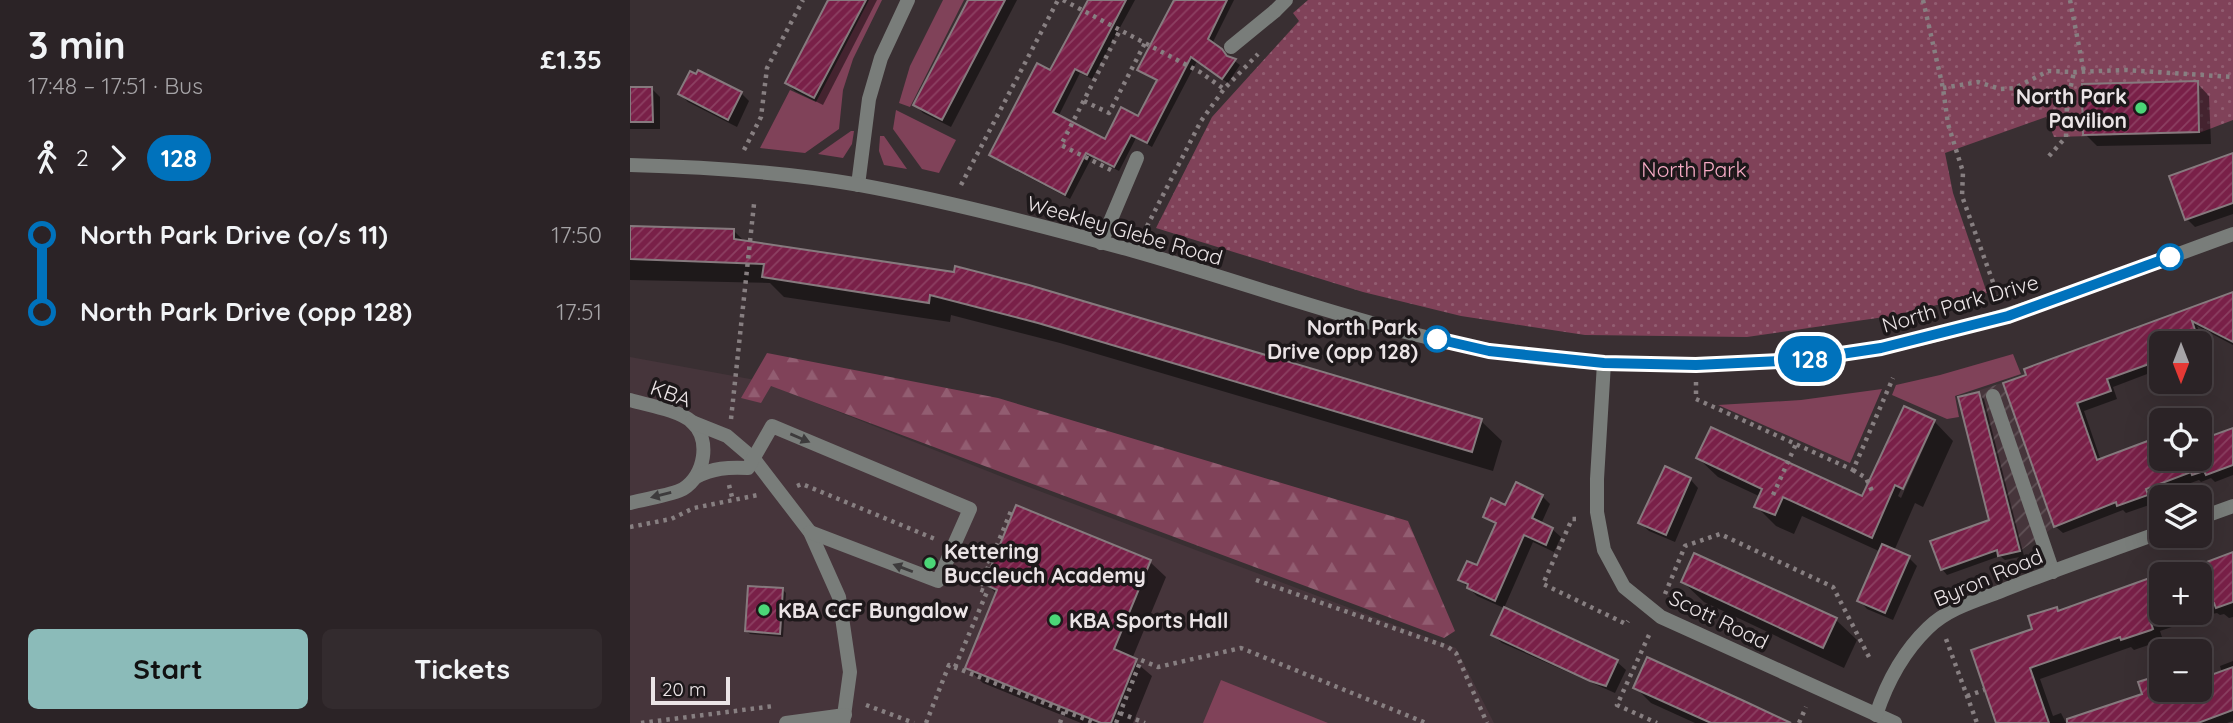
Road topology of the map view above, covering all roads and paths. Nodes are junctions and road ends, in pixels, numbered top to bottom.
1 (803, 0) edge
2 (908, 0) edge
3 (1060, 0) edge
4 (1286, 0) edge
5 (1923, 0) edge
6 (2070, 0) edge
7 (1120, 30) junction
8 (1145, 43) junction
9 (1231, 47) dead end
10 (1260, 52) dead end
11 (2074, 72) junction
12 (2084, 72) junction
13 (2233, 77) edge
14 (1944, 88) junction
15 (1224, 89) junction
16 (1084, 100) junction
17 (2049, 156) dead end
18 (1137, 158) dead end
19 (630, 165) edge
20 (734, 170) junction
21 (1128, 179) junction
22 (859, 185) junction
23 (960, 186) dead end
24 (754, 204) dead end
25 (2233, 234) edge
26 (1142, 236) dead end
27 (1101, 243) junction
28 (1998, 296) dead end
29 (1604, 363) junction
30 (1696, 378) dead end
31 (1894, 378) dead end
32 (1993, 396) dead end
33 (630, 400) edge
34 (692, 422) junction
35 (730, 428) dead end
36 (1796, 444) junction
37 (754, 459) junction
38 (1853, 470) junction
39 (696, 477) junction
40 (791, 488) dead end
41 (1872, 491) dead end
42 (766, 493) dead end
43 (1773, 495) dead end
44 (630, 503) edge
45 (2233, 506) edge
46 (1011, 512) dead end
47 (2212, 514) edge
48 (1576, 519) dead end
49 (630, 527) edge
50 (810, 532) junction
51 (2149, 536) edge
52 (953, 547) junction
53 (990, 562) junction
54 (2053, 572) junction
55 (1256, 580) dead end
56 (1664, 595) dead end
57 (1628, 621) dead end
58 (1649, 635) dead end
59 (1947, 639) dead end
60 (1869, 657) dead end
61 (955, 667) junction
62 (1984, 690) dead end
63 (1967, 696) junction
64 (858, 703) dead end
65 (785, 705) dead end
66 (1806, 707) dead end
67 (1064, 710) junction
68 (1119, 713) junction
69 (1876, 715) junction
70 (844, 719) edge
71 (802, 722) edge
72 (641, 723) edge
73 (786, 723) edge
74 (914, 723) edge
75 (926, 723) edge
76 (1060, 723) edge
77 (1095, 723) edge
78 (1116, 723) edge
79 (1145, 723) edge
80 (1426, 723) edge
81 (1487, 723) edge
82 (1657, 723) edge
83 (1799, 723) edge
84 (1895, 723) edge
85 (1977, 723) edge

1 - 20 path
2 - 22 street
3 - 7 path
3 - 23 path
4 - 9 street
5 - 14 path
6 - 12 path
7 - 8 path
7 - 16 path
8 - 15 path
8 - 16 path
10 - 15 path
11 - 12 path
11 - 14 path
11 - 17 path
12 - 13 path
14 - 28 path
15 - 26 path
16 - 21 path
18 - 21 street
19 - 20 street, Weekley Glebe Road
20 - 22 street, Weekley Glebe Road
21 - 27 street
22 - 27 street, Weekley Glebe Road
24 - 35 path
25 - 29 street, North Park Drive
27 - 29 street, Weekley Glebe Road
29 - 69 street, Scott Road
30 - 36 path
31 - 38 path
32 - 54 street
33 - 34 street, KBA
34 - 37 street
34 - 39 street, KBA
36 - 38 path
36 - 43 path
37 - 39 street
37 - 50 street
37 -> 52 street
38 - 41 path
39 -> 44 street
40 - 52 path
42 - 49 path
45 - 47 street
46 - 53 path
48 - 57 path
52 -> 50 street
50 - 70 street
51 - 54 street, Byron Road
52 - 53 path
53 - 61 path
54 - 69 street, Byron Road
55 - 81 path
56 - 60 path
58 - 82 path
59 - 63 path
61 - 67 path
61 - 75 path
62 - 63 path
63 - 85 path
64 - 74 path
65 - 72 path
66 - 83 path
67 - 76 path
67 - 77 path
68 - 78 path
68 - 79 path
68 - 80 path
69 - 84 street, Scott Road
70 - 71 street
71 - 73 street

